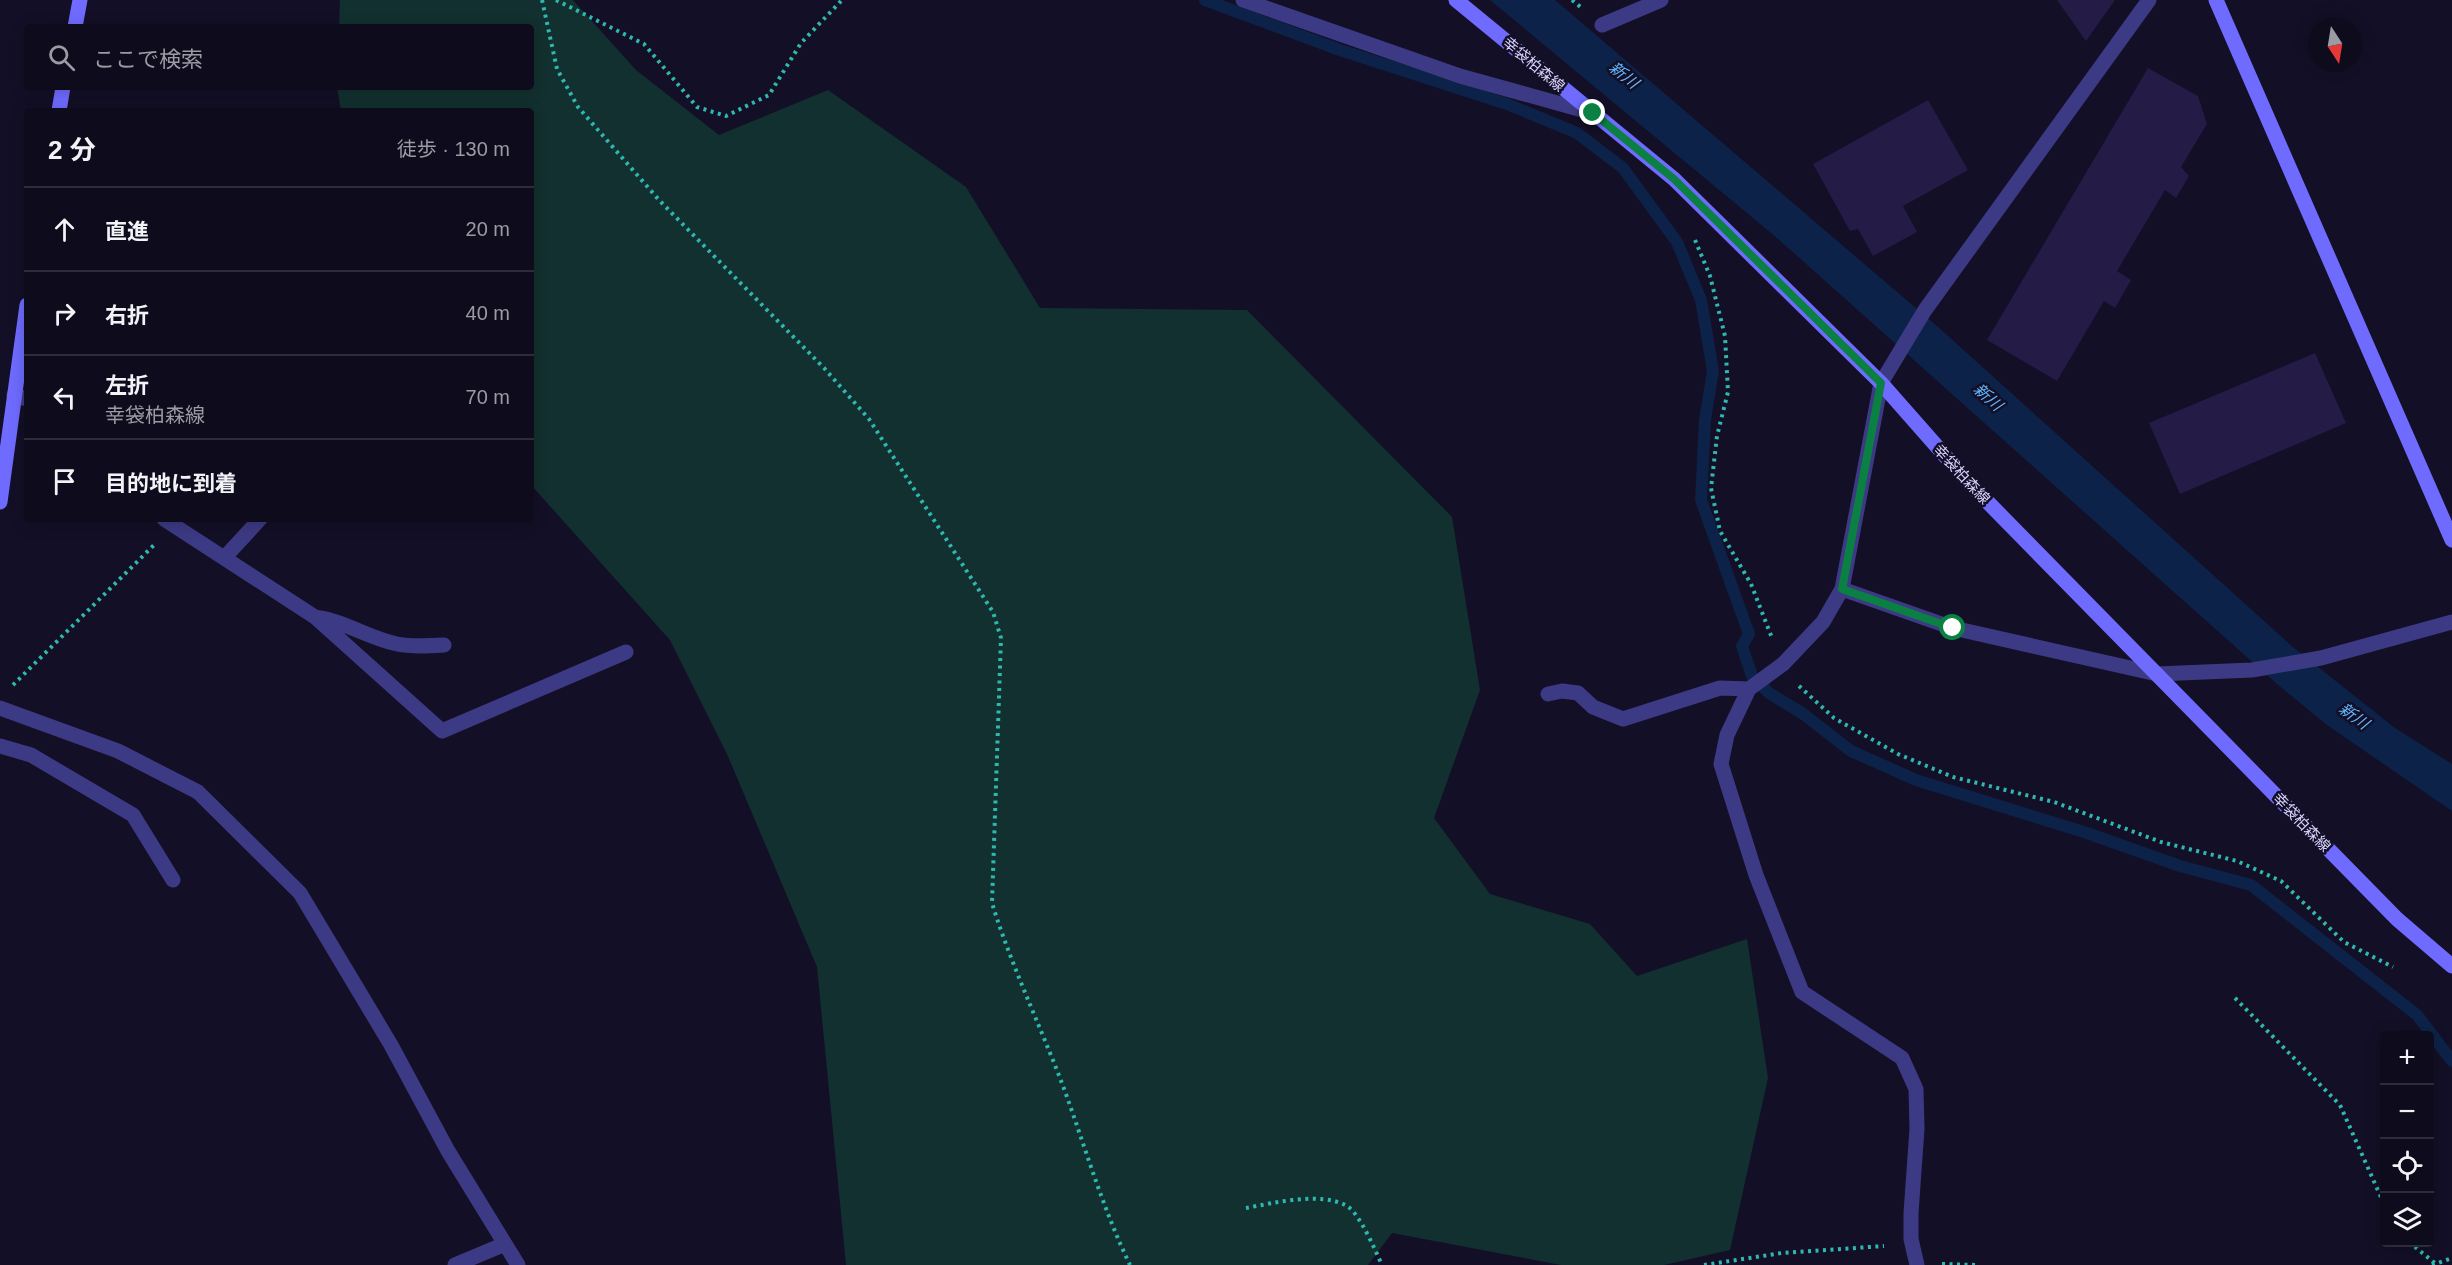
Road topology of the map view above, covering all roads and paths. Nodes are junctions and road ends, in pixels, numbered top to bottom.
1 (80, 0) edge
2 (542, 0) edge
3 (556, 0) edge
4 (842, 0) edge
5 (1243, 0) edge
6 (1456, 0) edge
7 (1661, 0) edge
8 (2149, 0) edge
9 (2216, 0) edge
10 (76, 24) edge
11 (1602, 25) dead end
12 (62, 90) edge
13 (60, 108) edge
14 (1593, 113) junction
15 (24, 351) edge
16 (1881, 383) junction
17 (21, 397) edge
18 (0, 502) edge
19 (257, 522) edge
20 (170, 523) edge
21 (2452, 540) edge
22 (225, 557) junction
23 (1842, 589) junction
24 (315, 617) junction
25 (2452, 622) edge
26 (444, 645) dead end
27 (626, 652) dead end
28 (2157, 674) junction
29 (1749, 689) junction
30 (1548, 694) dead end
31 (1, 708) edge
32 (0, 746) edge
33 (173, 880) dead end
34 (2452, 966) edge
35 (2235, 998) dead end
36 (2380, 1193) edge
37 (1246, 1208) dead end
38 (1911, 1239) junction
39 (505, 1244) junction
40 (2415, 1247) edge
41 (2452, 1258) edge
42 (1917, 1264) edge
43 (2434, 1264) edge
44 (455, 1265) edge
45 (518, 1265) edge
46 (1130, 1265) edge
47 (1383, 1265) edge
48 (1704, 1265) edge
49 (1977, 1265) edge

1 - 10 main road
2 - 46 path
3 - 4 path
5 - 14 street
6 - 14 main road, 幸袋柏森線
7 - 11 street
8 - 16 street
9 - 21 main road
12 - 13 main road
14 - 16 main road, 幸袋柏森線
15 - 17 main road
16 - 23 street
16 - 28 main road, 幸袋柏森線
17 - 18 main road
19 - 22 street
20 - 22 street
20 - 31 path
22 - 24 street
23 - 28 street
23 - 29 street
24 - 26 street
24 - 27 street
25 - 28 street
28 - 34 main road, 幸袋柏森線
29 - 30 street
29 - 38 street
31 - 39 street
32 - 33 street
35 - 36 path
37 - 47 path
38 - 42 street
38 - 48 path
39 - 44 street
39 - 45 street
40 - 43 path
41 - 43 path
42 - 49 path

